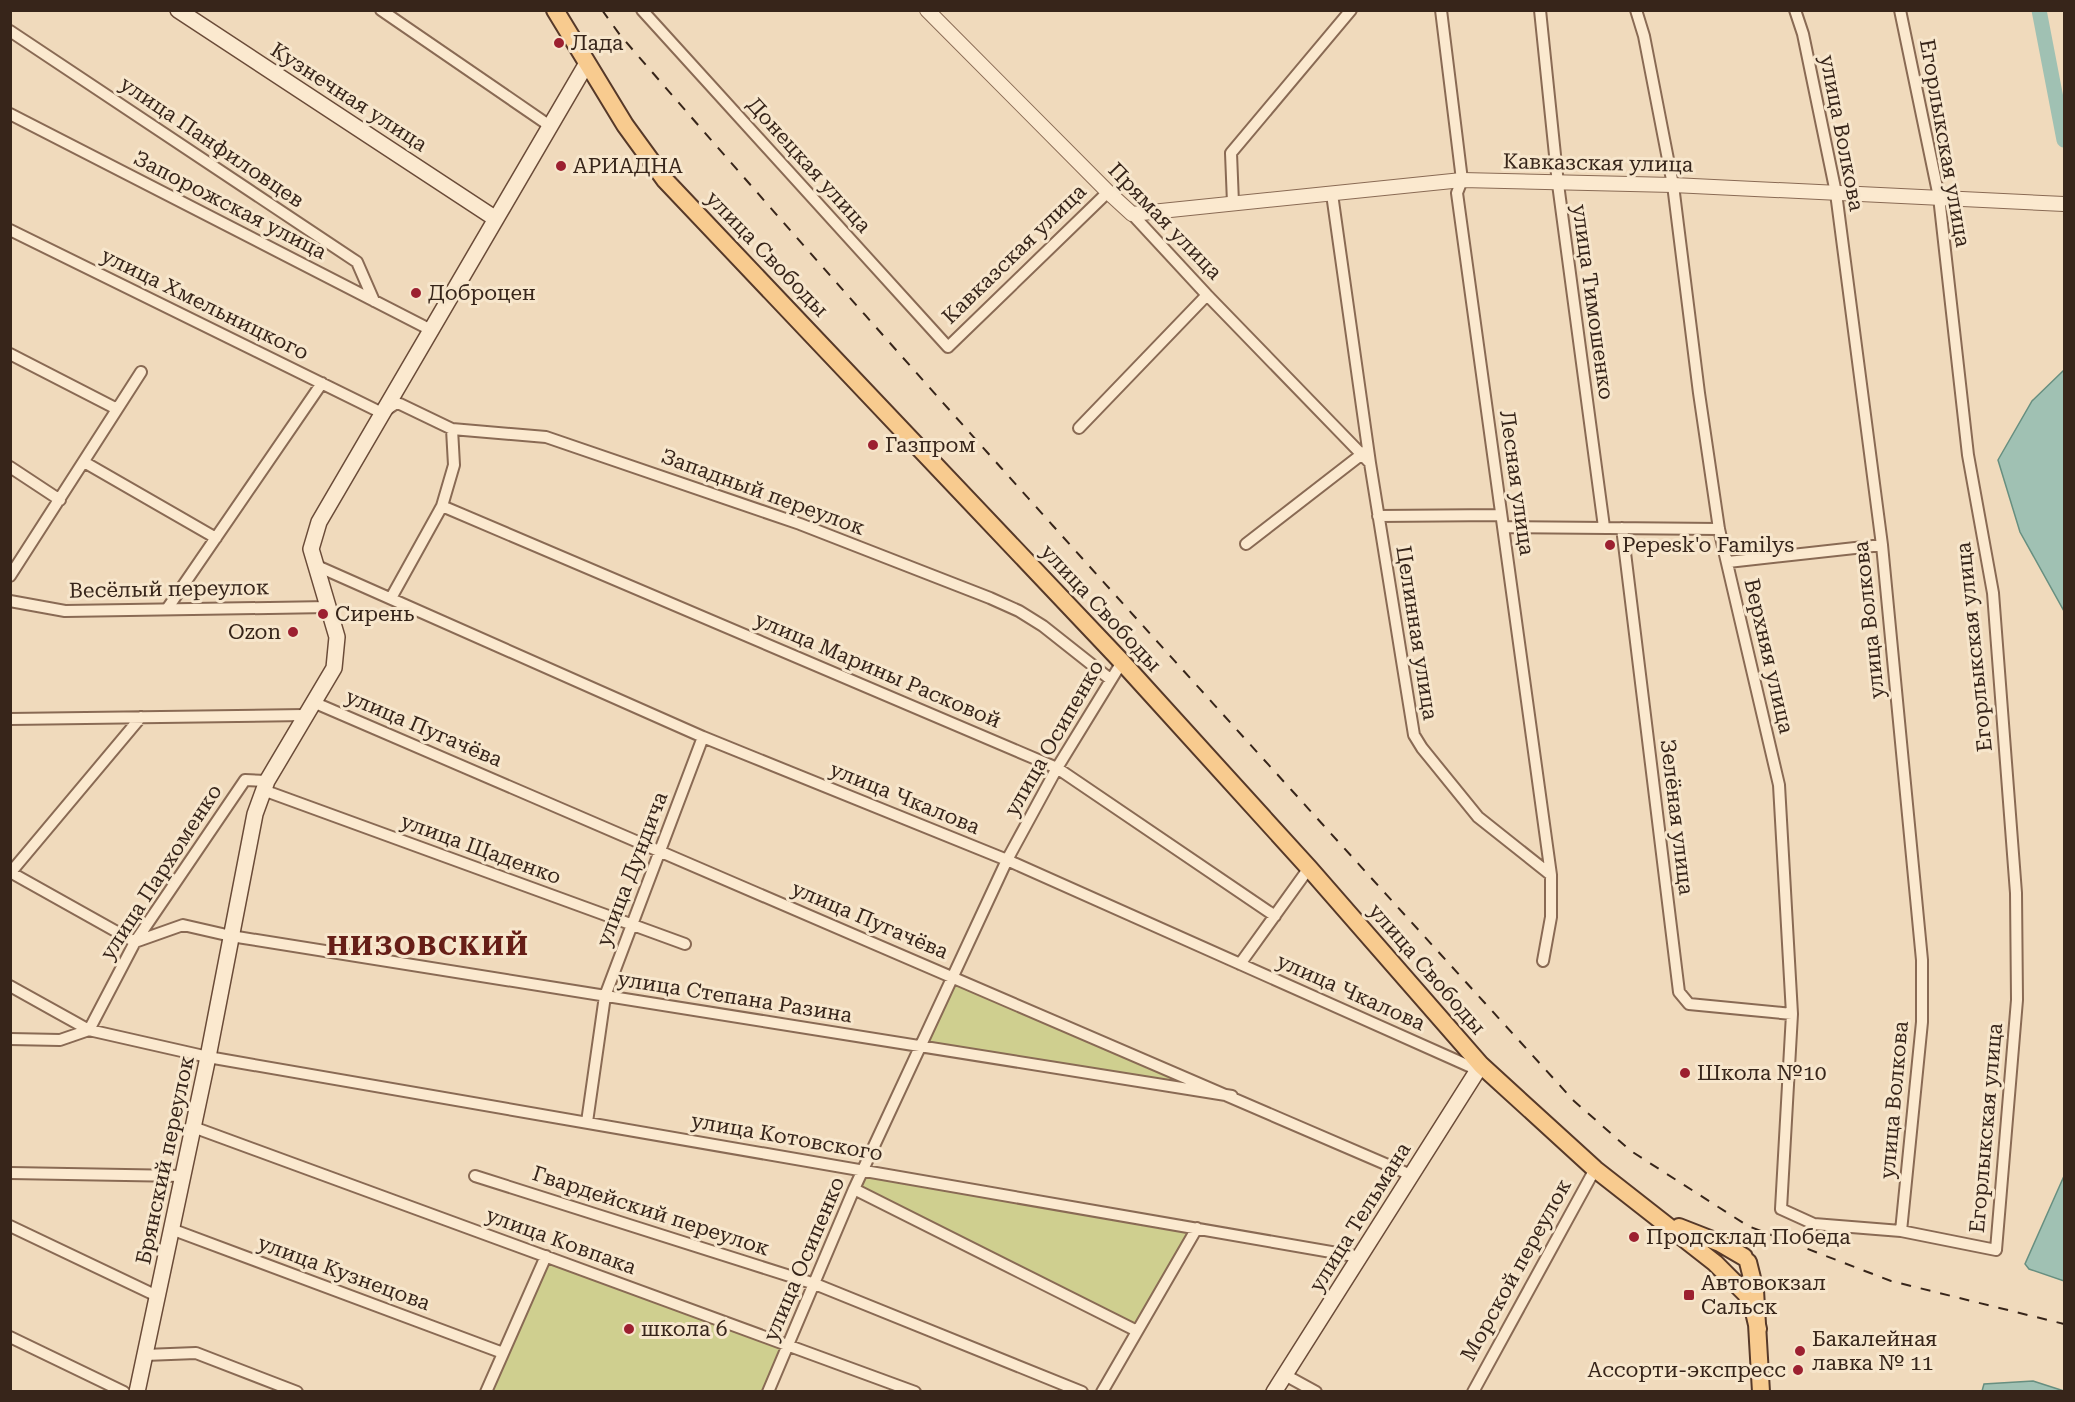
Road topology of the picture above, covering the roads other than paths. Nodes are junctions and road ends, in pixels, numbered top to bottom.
1 (178, 10) edge
2 (381, 10) edge
3 (555, 10) edge
4 (642, 10) edge
5 (927, 10) edge
6 (1351, 10) edge
7 (1442, 10) edge
8 (1540, 10) edge
9 (1636, 10) edge
10 (1795, 10) edge
11 (1900, 10) edge
12 (10, 31) edge
13 (587, 63) junction
14 (10, 114) edge
15 (550, 126) junction
16 (1462, 180) junction
17 (1558, 183) junction
18 (1673, 185) junction
19 (1108, 192) junction
20 (1836, 193) junction
21 (1332, 194) junction
22 (1940, 197) junction
23 (1233, 203) junction
24 (2064, 204) edge
25 (1132, 214) junction
26 (496, 219) junction
27 (10, 230) edge
28 (1207, 295) junction
29 (374, 301) junction
30 (431, 330) junction
31 (948, 346) joint
32 (10, 354) edge
33 (141, 372) dead end
34 (322, 383) junction
35 (117, 409) junction
36 (382, 413) junction
37 (1079, 428) dead end
38 (452, 429) junction
39 (1365, 452) junction
40 (84, 462) junction
41 (1370, 463) joint
42 (10, 467) edge
43 (60, 500) junction
44 (442, 506) junction
45 (1501, 515) junction
46 (1378, 516) junction
47 (1503, 527) junction
48 (1604, 527) junction
49 (1622, 528) junction
50 (1719, 529) junction
51 (216, 538) junction
52 (1246, 544) dead end
53 (1882, 545) junction
54 (1728, 562) junction
55 (317, 566) junction
56 (10, 576) edge
57 (392, 597) junction
58 (10, 601) edge
59 (329, 607) junction
60 (167, 609) junction
61 (1122, 662) junction
62 (1110, 679) junction
63 (313, 702) junction
64 (305, 716) junction
65 (141, 717) junction
66 (10, 719) edge
67 (703, 738) junction
68 (1057, 768) junction
69 (265, 786) junction
70 (659, 850) junction
71 (1007, 860) junction
72 (1309, 868) junction
73 (11, 872) edge
74 (1551, 875) junction
75 (1275, 916) junction
76 (631, 925) junction
77 (231, 936) junction
78 (135, 942) junction
79 (685, 944) dead end
80 (1543, 961) dead end
81 (1240, 964) junction
82 (954, 977) junction
83 (10, 986) edge
84 (605, 996) junction
85 (1792, 1014) junction
86 (89, 1030) junction
87 (10, 1040) edge
88 (921, 1048) junction
89 (208, 1057) junction
90 (1479, 1068) junction
91 (1232, 1096) junction
92 (587, 1122) junction
93 (193, 1127) junction
94 (1595, 1169) junction
95 (864, 1170) junction
96 (10, 1173) edge
97 (1411, 1175) junction
98 (183, 1176) junction
99 (476, 1176) dead end
100 (854, 1189) junction
101 (1647, 1208) junction
102 (10, 1226) edge
103 (1197, 1228) junction
104 (171, 1229) junction
105 (1900, 1231) junction
106 (546, 1256) junction
107 (1360, 1257) junction
108 (1746, 1260) junction
109 (1730, 1277) junction
110 (815, 1284) junction
111 (157, 1296) junction
112 (1758, 1329) junction
113 (1137, 1331) junction
114 (10, 1336) edge
115 (788, 1345) junction
116 (503, 1353) junction
117 (145, 1355) junction
118 (1285, 1375) junction
119 (123, 1392) edge
120 (137, 1392) edge
121 (297, 1392) edge
122 (486, 1392) edge
123 (768, 1392) edge
124 (915, 1392) edge
125 (1082, 1392) edge
126 (1102, 1392) edge
127 (1274, 1392) edge
128 (1316, 1392) edge
129 (1473, 1392) edge
130 (1761, 1392) edge

1 - 26 main road, Кузнечная улица
2 - 15 street
3 - 13 main road, улица Свободы
4 - 31 street, Донецкая улица
5 - 19 street, Прямая улица
6 - 23 street
7 - 16 street, Лесная улица
8 - 17 street, улица Тимошенко
9 - 18 street, Верхняя улица
10 - 20 street, улица Волкова
11 - 22 street, Егорлыкская улица
12 - 29 street, улица Панфиловцев
13 - 15 main road, Брянский переулок
13 - 61 main road, улица Свободы
14 - 29 street, Запорожская улица
15 - 26 main road, Брянский переулок
16 - 17 street, Кавказская улица
16 - 21 street, Кавказская улица
16 - 45 street, Лесная улица
17 - 18 street, Кавказская улица
17 - 48 street, улица Тимошенко
18 - 20 street, Кавказская улица
18 - 50 street, Верхняя улица
19 - 25 street, Прямая улица
19 - 31 street, Кавказская улица
20 - 22 street, Кавказская улица
20 - 53 street, улица Волкова
21 - 23 street, Кавказская улица
21 - 39 street
22 - 24 street, Кавказская улица
22 - 105 street, Егорлыкская улица
23 - 25 street, Кавказская улица
25 - 28 street, Прямая улица
26 - 30 main road, Брянский переулок
27 - 34 street, улица Хмельницкого
28 - 37 street
28 - 39 street, Прямая улица
29 - 30 street, Запорожская улица
30 - 36 main road, Брянский переулок
32 - 35 street
33 - 35 street
34 - 36 street, улица Хмельницкого
34 - 51 street
35 - 40 street
36 - 38 street, Западный переулок
36 - 55 main road, Брянский переулок
38 - 44 street
38 - 62 street, Западный переулок
39 - 41 street, Прямая улица
39 - 52 street
40 - 43 street
40 - 51 street
41 - 46 street, Целинная улица
42 - 43 street
43 - 56 street
44 - 57 street
44 - 68 street, улица Марины Расковой
45 - 46 street
45 - 47 street, Лесная улица
46 - 74 street, Целинная улица
47 - 48 street
47 - 74 street, Лесная улица
48 - 49 street
49 - 50 street
49 - 85 street, Зелёная улица
50 - 54 street, Верхняя улица
51 - 60 street
53 - 54 street
53 - 105 street, улица Волкова
54 - 85 street, Верхняя улица
55 - 57 street, улица Чкалова
55 - 59 main road, Брянский переулок
57 - 67 street, улица Чкалова
58 - 60 street, Весёлый переулок
59 - 60 street, Весёлый переулок
59 - 63 main road, Брянский переулок
61 - 62 street, улица Осипенко
61 - 72 main road, улица Свободы
62 - 68 street, улица Осипенко
63 - 64 main road, Брянский переулок
63 - 70 street, улица Пугачёва
64 - 65 street
64 - 69 main road, Брянский переулок
65 - 66 street
65 - 73 street
67 - 70 street, улица Дундича
67 - 71 street, улица Чкалова
68 - 71 street, улица Осипенко
68 - 75 street, улица Марины Расковой
69 - 76 street, улица Щаденко
69 - 77 main road, Брянский переулок
69 - 78 street, улица Пархоменко
70 - 76 street, улица Дундича
70 - 82 street, улица Пугачёва
71 - 81 street, улица Чкалова
71 - 82 street, улица Осипенко
72 - 75 street
72 - 90 main road, улица Свободы
73 - 78 street
74 - 80 street, Лесная улица
75 - 81 street
76 - 79 street, улица Щаденко
76 - 84 street, улица Дундича
77 - 78 street, улица Степана Разина
77 - 84 street, улица Степана Разина
77 - 89 main road, Брянский переулок
78 - 86 street, улица Пархоменко
81 - 90 street, улица Чкалова
82 - 88 street, улица Осипенко
82 - 91 street, улица Пугачёва
83 - 86 street, улица Котовского
84 - 88 street, улица Степана Разина
84 - 92 street, улица Дундича
85 - 105 street, Верхняя улица
86 - 87 street
86 - 89 street, улица Котовского
88 - 91 street, улица Степана Разина
88 - 95 street, улица Осипенко
89 - 92 street, улица Котовского
89 - 93 main road, Брянский переулок
90 - 94 main road, улица Свободы
90 - 97 main road, улица Тельмана
91 - 97 street, улица Пугачёва
92 - 95 street, улица Котовского
93 - 98 main road, Брянский переулок
93 - 106 street, улица Ковпака
94 - 101 main road, улица Свободы
94 - 129 street, Морской переулок
95 - 100 street, улица Осипенко
95 - 103 street, улица Котовского
96 - 98 street
97 - 107 main road, улица Тельмана
98 - 104 main road, Брянский переулок
99 - 110 street, Гвардейский переулок
100 - 110 street, улица Осипенко
100 - 113 street, улица Котовского
101 - 108 main road
101 - 109 main road
102 - 111 street
103 - 107 street, улица Котовского
103 - 113 street
104 - 111 main road, Брянский переулок
104 - 116 street, улица Кузнецова
106 - 115 street, улица Ковпака
106 - 116 street
107 - 118 main road, улица Тельмана
108 - 109 main road
108 - 112 main road
109 - 112 main road
110 - 115 street, улица Осипенко
110 - 125 street, Гвардейский переулок
111 - 117 main road, Брянский переулок
112 - 130 main road
113 - 126 street
114 - 119 street
115 - 123 street, улица Осипенко
115 - 124 street, улица Ковпака
116 - 122 street
117 - 120 main road, Брянский переулок
117 - 121 street
118 - 127 main road, улица Тельмана
118 - 128 street

